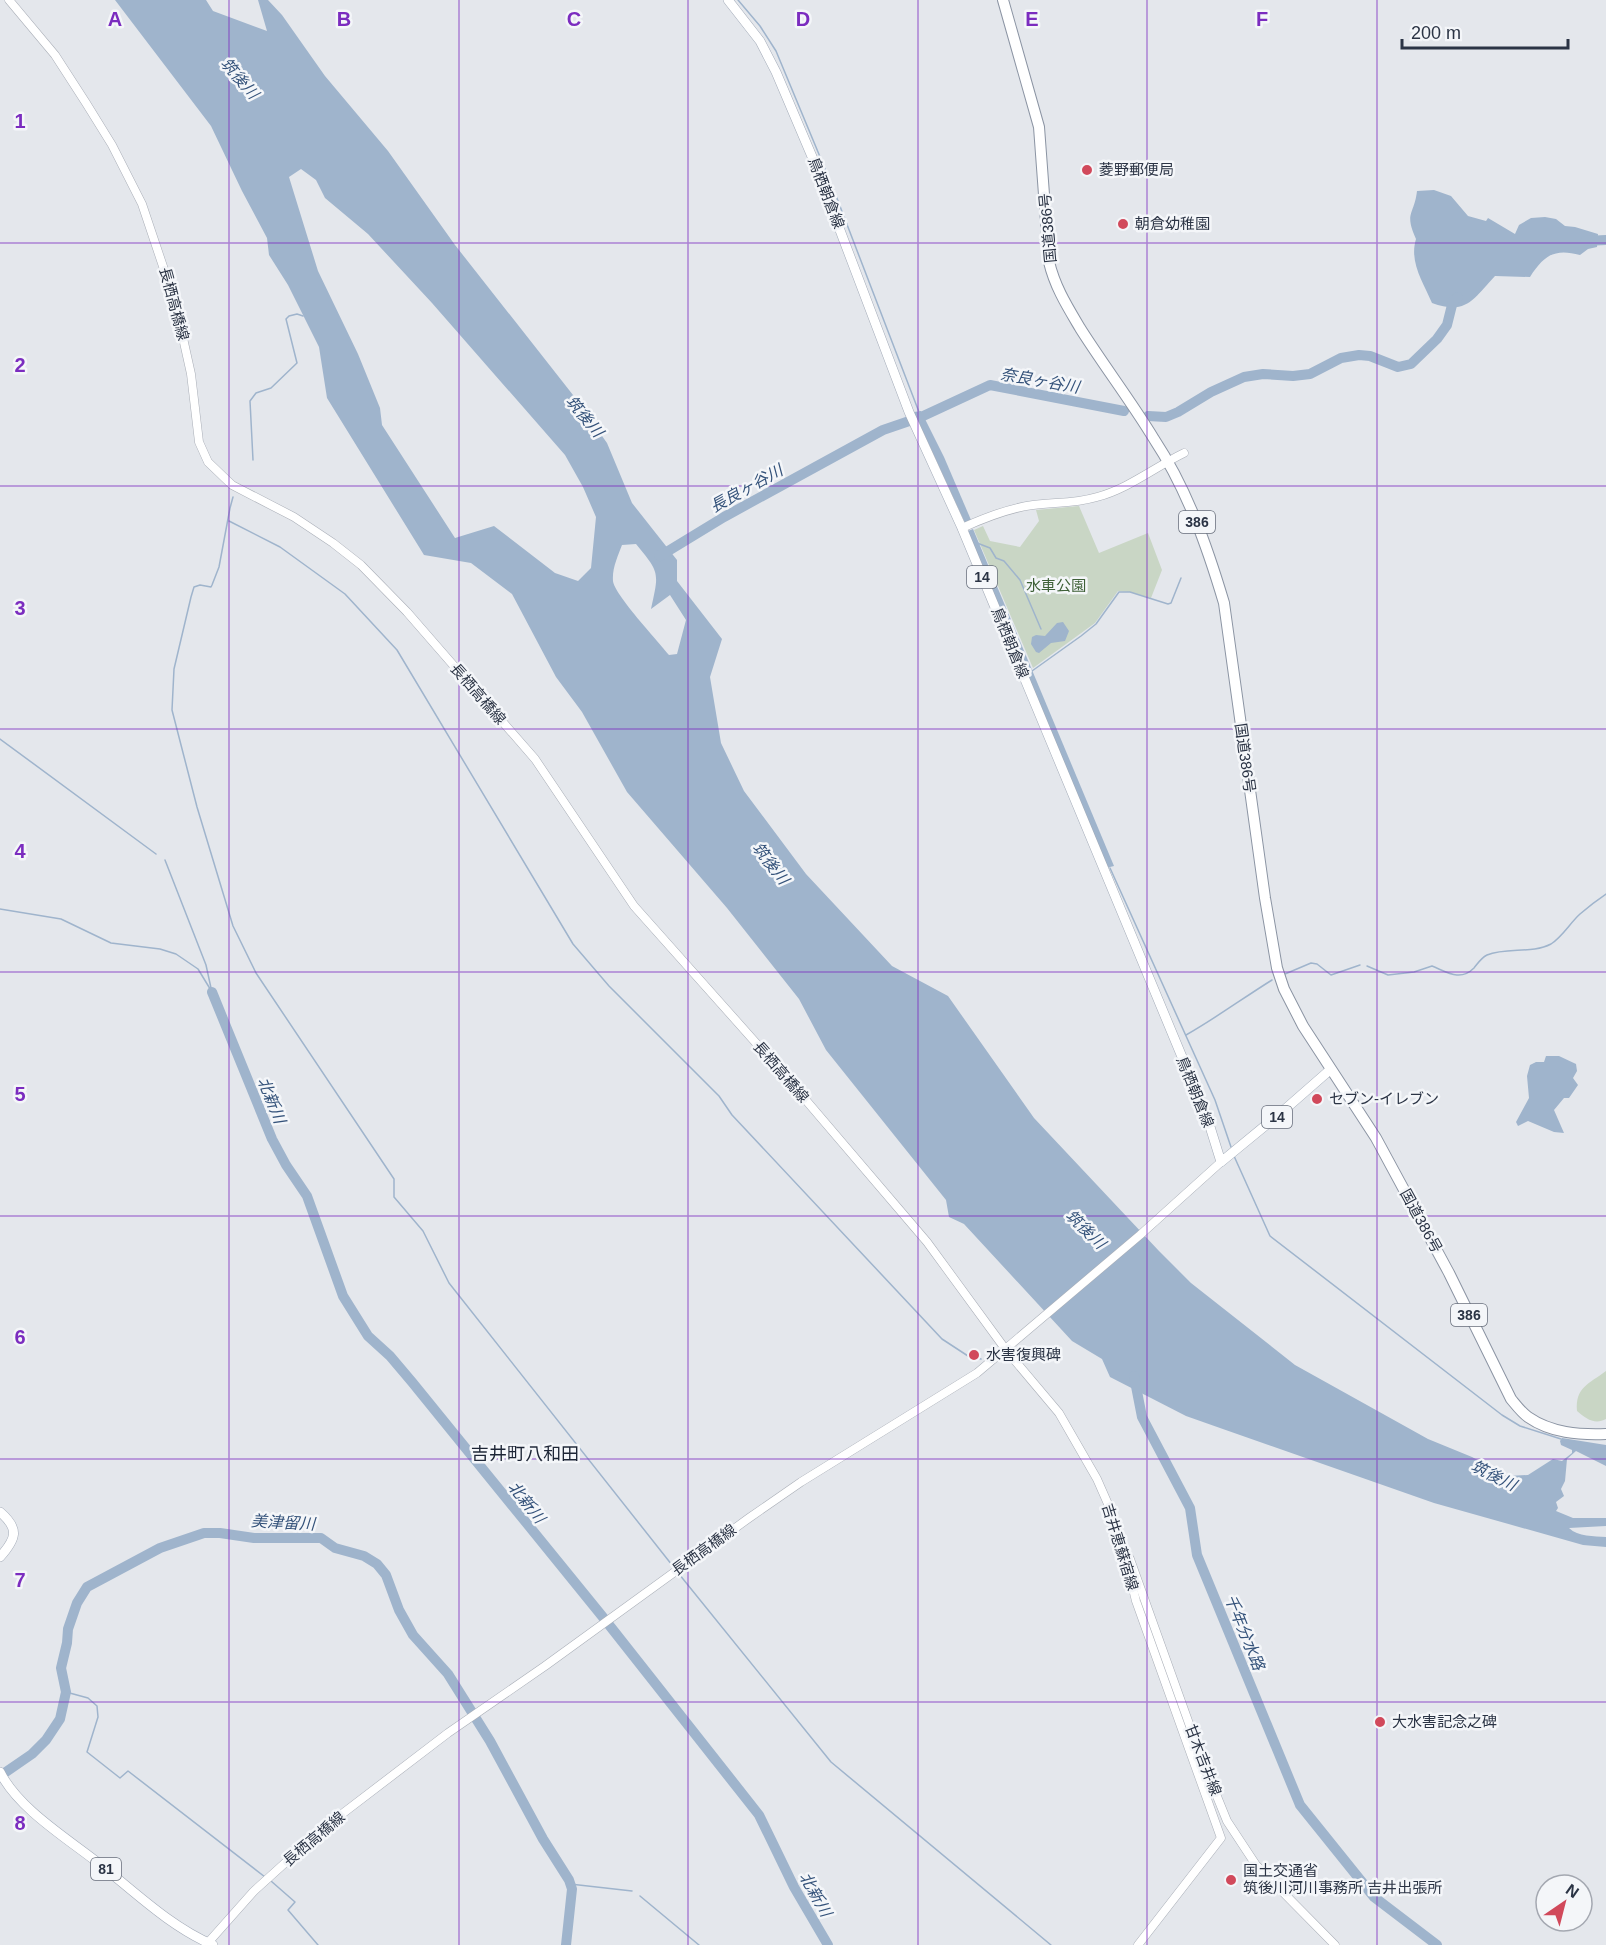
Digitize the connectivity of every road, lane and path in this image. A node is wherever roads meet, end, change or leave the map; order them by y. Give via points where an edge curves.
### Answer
1 (9, 0) edge
2 (728, 0) edge
3 (1003, 0) edge
4 (1184, 453) dead end
5 (1168, 460) junction
6 (964, 528) junction
7 (1330, 1069) junction
8 (1221, 1162) junction
9 (1008, 1347) junction
10 (1606, 1434) edge
11 (0, 1512) edge
12 (1122, 1544) junction
13 (0, 1557) edge
14 (0, 1772) edge
15 (209, 1944) edge
16 (1138, 1945) edge
17 (1335, 1945) edge

1 - 9 main road, 長栖高橋線 via 55,55 112,145 142,204 175,302 191,374 199,442 208,462 232,485 294,517 333,543 361,565 407,612 535,759 634,906 927,1242
2 - 6 main road, 鳥栖朝倉線 / 14 via 760,41 776,72 909,412
3 - 5 highway, 国道386号 / 386 via 1039,127 1052,276 1086,337
4 - 5 main road
5 - 6 main road via 1100,496 1074,503 1019,508
5 - 7 highway, 国道386号 / 386 via 1202,532 1224,603 1277,968 1293,1006
6 - 8 main road, 鳥栖朝倉線 / 14 via 1207,1117
7 - 8 main road, 14
7 - 10 highway, 国道386号 / 386 via 1376,1138 1511,1399 1527,1417 1553,1428 1579,1435
8 - 9 main road
9 - 12 main road, 吉井恵蘇宿線 via 1075,1438 1097,1479
9 - 15 main road, 長栖高橋線 via 977,1373 801,1482 457,1727 342,1814 270,1876
11 - 13 main road via 14,1530 13,1542
12 - 16 main road, 吉井恵蘇宿線 via 1136,1601 1221,1838
12 - 17 main road, 甘木吉井線 via 1227,1821 1257,1865
14 - 15 main road, 81 via 29,1808 170,1921

